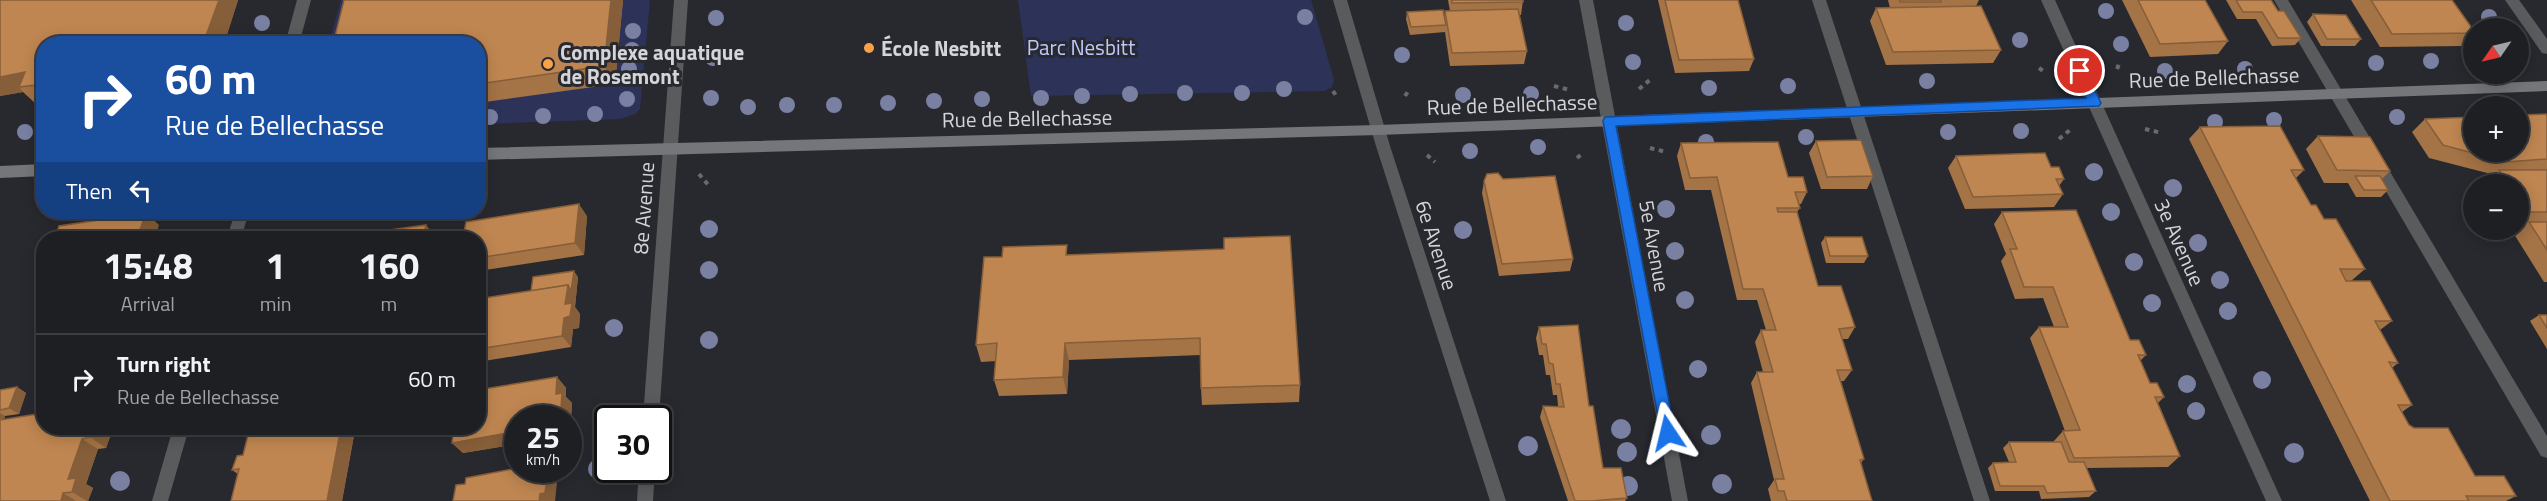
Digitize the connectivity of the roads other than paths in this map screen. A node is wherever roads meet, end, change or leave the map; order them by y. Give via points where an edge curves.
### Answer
1 (304, 0) edge
2 (681, 0) edge
3 (1340, 0) edge
4 (1586, 0) edge
5 (1819, 0) edge
6 (2048, 0) edge
7 (2281, 0) edge
8 (2512, 0) edge
9 (294, 36) edge
10 (2547, 49) edge
11 (2547, 86) edge
12 (2337, 93) junction
13 (2094, 103) junction
14 (1856, 111) junction
15 (1609, 121) junction
16 (1378, 130) junction
17 (670, 147) junction
18 (486, 154) edge
19 (36, 170) edge
20 (0, 172) edge
21 (652, 405) edge
22 (179, 435) edge
23 (2547, 451) edge
24 (646, 483) edge
25 (160, 501) edge
26 (645, 501) edge
27 (1498, 501) edge
28 (1680, 501) edge
29 (1982, 501) edge
30 (2274, 501) edge

1 - 9 street
2 - 17 street, 8e Avenue
3 - 16 street, 6e Avenue
4 - 15 street, 5e Avenue
5 - 14 street
6 - 13 street, 3e Avenue
7 - 12 street
8 - 10 street
11 - 12 street, Rue de Bellechasse
12 - 13 street, Rue de Bellechasse
12 - 23 street
13 - 14 street, Rue de Bellechasse
13 - 30 street, 3e Avenue
14 - 15 street, Rue de Bellechasse
14 - 29 street
15 - 16 street, Rue de Bellechasse
15 - 28 street, 5e Avenue
16 - 17 street, Rue de Bellechasse
16 - 27 street, 6e Avenue
17 - 18 street, Rue de Bellechasse
17 - 21 street, 8e Avenue
19 - 20 street
22 - 25 street
24 - 26 street

